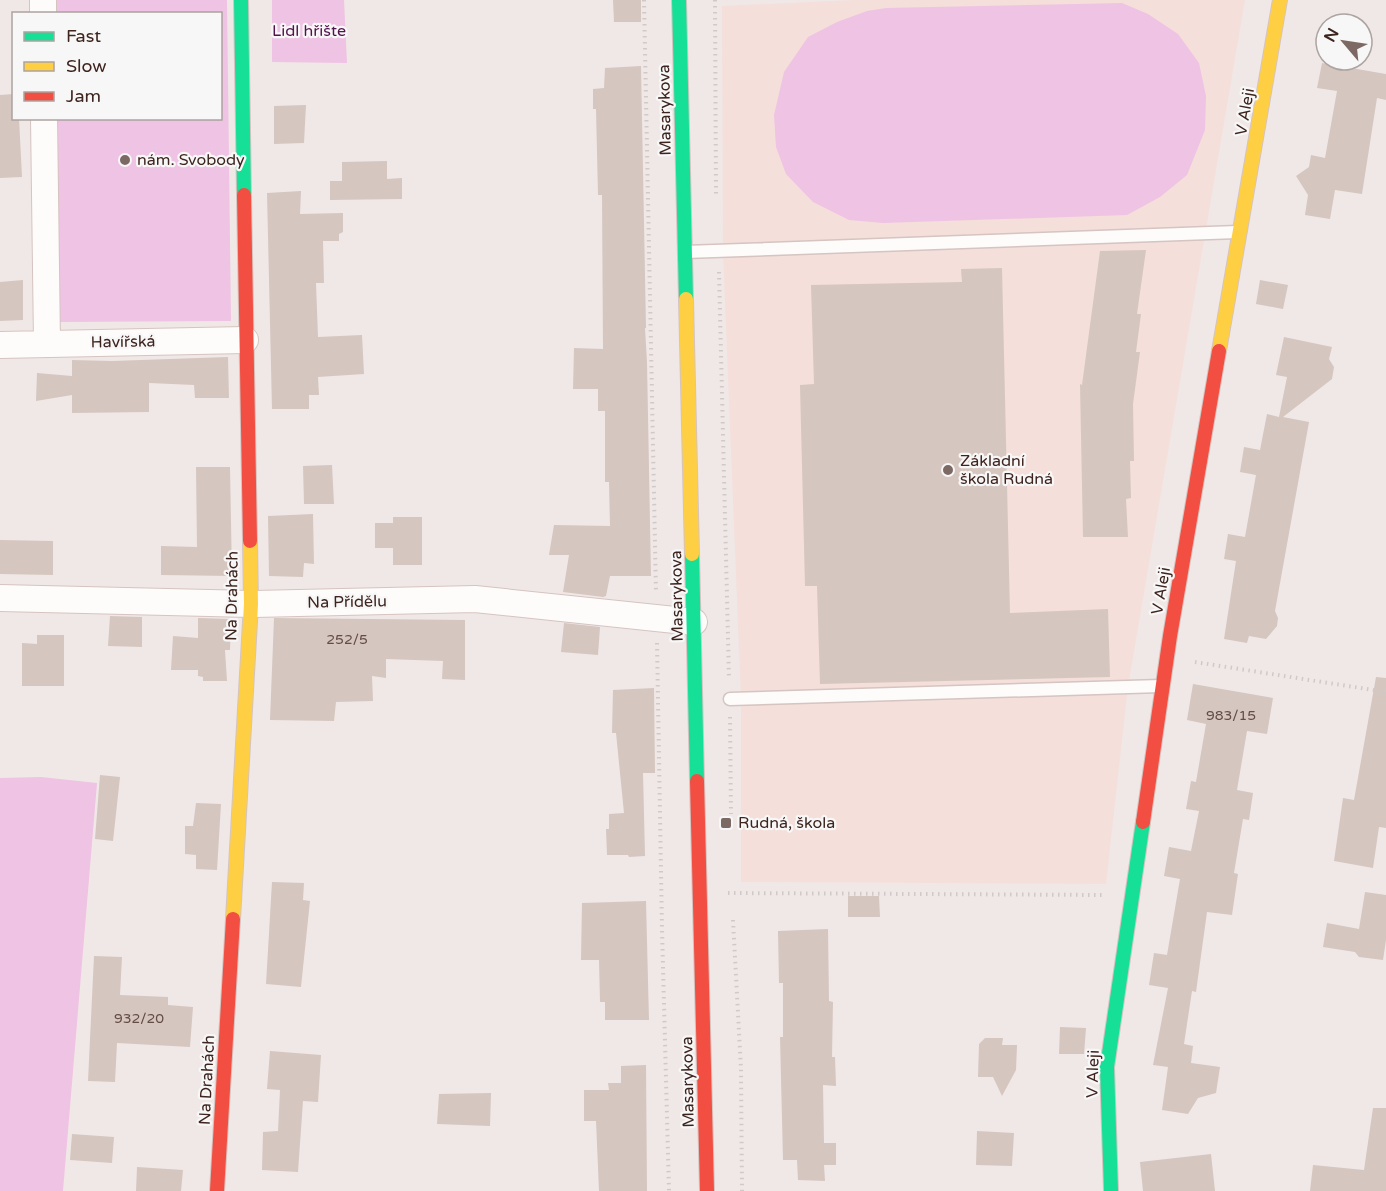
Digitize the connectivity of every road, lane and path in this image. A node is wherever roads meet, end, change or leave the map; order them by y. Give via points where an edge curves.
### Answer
1 (241, 0) edge
2 (679, 0) edge
3 (715, 0) edge
4 (1280, 0) edge
5 (44, 120) edge
6 (716, 199) dead end
7 (1241, 232) junction
8 (685, 252) junction
9 (719, 272) dead end
10 (246, 340) junction
11 (47, 343) junction
12 (0, 345) edge
13 (0, 598) edge
14 (251, 604) junction
15 (694, 622) junction
16 (1164, 680) junction
17 (1386, 692) edge
18 (730, 699) junction
19 (731, 823) dead end
20 (732, 881) dead end
21 (700, 893) junction
22 (732, 893) junction
23 (1131, 895) junction
24 (733, 905) dead end
25 (733, 916) dead end
26 (217, 1191) edge
27 (707, 1191) edge
28 (742, 1191) edge
29 (1111, 1191) edge

1 - 10 street, Na Drahách
2 - 8 street, Masarykova
3 - 6 path
4 - 7 street, V Aleji
5 - 11 street
7 - 8 lane
7 - 16 street, V Aleji
8 - 15 street, Masarykova
9 - 18 path
10 - 11 street, Havířská
10 - 14 street, Na Drahách
11 - 12 street, Havířská
13 - 14 street, Na Přídělu
14 - 15 street, Na Přídělu via 475,599
14 - 26 street, Na Drahách
15 - 21 street, Masarykova
16 - 17 path via 1188,661
16 - 18 lane
16 - 23 street, V Aleji
18 - 19 path
20 - 22 path
21 - 22 path
21 - 27 street, Masarykova
22 - 23 path
22 - 24 path
23 - 29 street, V Aleji via 1107,1067
25 - 28 path

